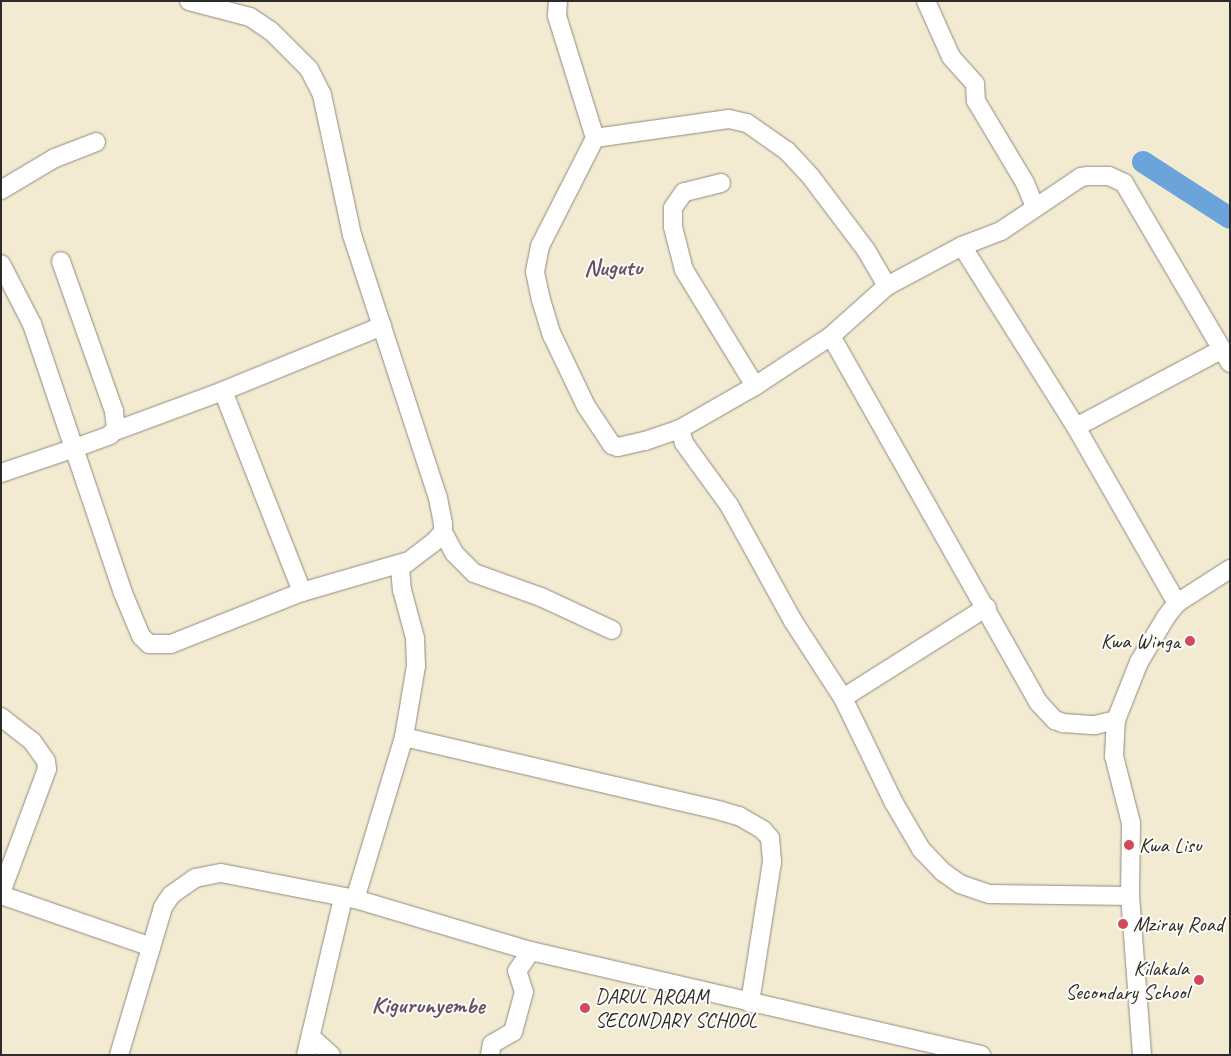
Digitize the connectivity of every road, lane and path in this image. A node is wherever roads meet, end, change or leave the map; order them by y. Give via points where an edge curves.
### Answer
1 (189, 1) edge
2 (558, 1) edge
3 (926, 1) edge
4 (596, 138) junction
5 (96, 142) dead end
6 (721, 183) dead end
7 (1, 190) edge
8 (1035, 207) junction
9 (962, 246) junction
10 (61, 261) dead end
11 (1, 264) edge
12 (887, 286) junction
13 (382, 326) junction
14 (831, 336) junction
15 (1225, 356) edge
16 (755, 386) junction
17 (223, 391) junction
18 (1076, 426) junction
19 (680, 429) junction
20 (115, 431) junction
21 (75, 448) junction
22 (1, 473) edge
23 (443, 532) junction
24 (405, 562) junction
25 (1230, 569) edge
26 (302, 592) junction
27 (1177, 603) junction
28 (987, 607) junction
29 (612, 630) dead end
30 (843, 698) junction
31 (1, 717) edge
32 (1116, 720) junction
33 (404, 737) junction
34 (1, 894) edge
35 (1130, 896) junction
36 (349, 898) junction
37 (151, 947) junction
38 (531, 951) junction
39 (750, 1003) junction
40 (311, 1037) junction
41 (119, 1055) edge
42 (306, 1055) edge
43 (332, 1055) edge
44 (490, 1055) edge
45 (981, 1055) edge
46 (1142, 1055) edge

1 - 13 street via 250,17 292,48 309,69 322,95 352,235
2 - 4 street via 557,16
3 - 8 street via 951,57 975,84 976,101 1025,183
4 - 12 street via 729,119 747,123 787,151 811,176 866,250
4 - 19 street via 540,246 535,272 541,300 552,336 586,406 612,445 618,447 646,441
5 - 7 street via 55,158
6 - 16 street via 684,192 674,208 673,226 684,270
8 - 9 street via 1001,231
8 - 15 street via 1081,177 1105,176 1120,180
9 - 12 street
9 - 18 street
10 - 20 street via 114,411
11 - 21 street via 32,324
12 - 14 street
13 - 17 street
13 - 23 street via 438,498
14 - 16 street
14 - 28 street
15 - 18 street
16 - 19 street
17 - 20 street
17 - 26 street
18 - 27 street
19 - 30 street via 684,443 728,505 793,621
20 - 21 street
21 - 22 street
21 - 26 street via 123,593 141,636 149,644 171,644
23 - 24 street
23 - 29 street via 454,553 474,573 541,596
24 - 26 street
24 - 33 street via 400,577 415,638 416,666
25 - 27 street
27 - 32 street via 1138,662
28 - 30 street
28 - 32 street via 1046,712 1055,720 1082,726
30 - 35 street via 894,803 921,849 960,884 989,894
31 - 34 street via 32,741 44,756 47,769
32 - 35 street via 1114,756 1131,823
33 - 36 street
33 - 39 street via 721,811 739,816 763,830 770,838 772,862
34 - 37 street
35 - 46 street
36 - 37 street via 221,873 208,874 195,878 171,895 163,907
36 - 38 street
36 - 40 street
37 - 41 street
38 - 39 street
38 - 44 street via 516,971 524,992 513,1032 492,1044
39 - 45 street
40 - 42 street
40 - 43 street

